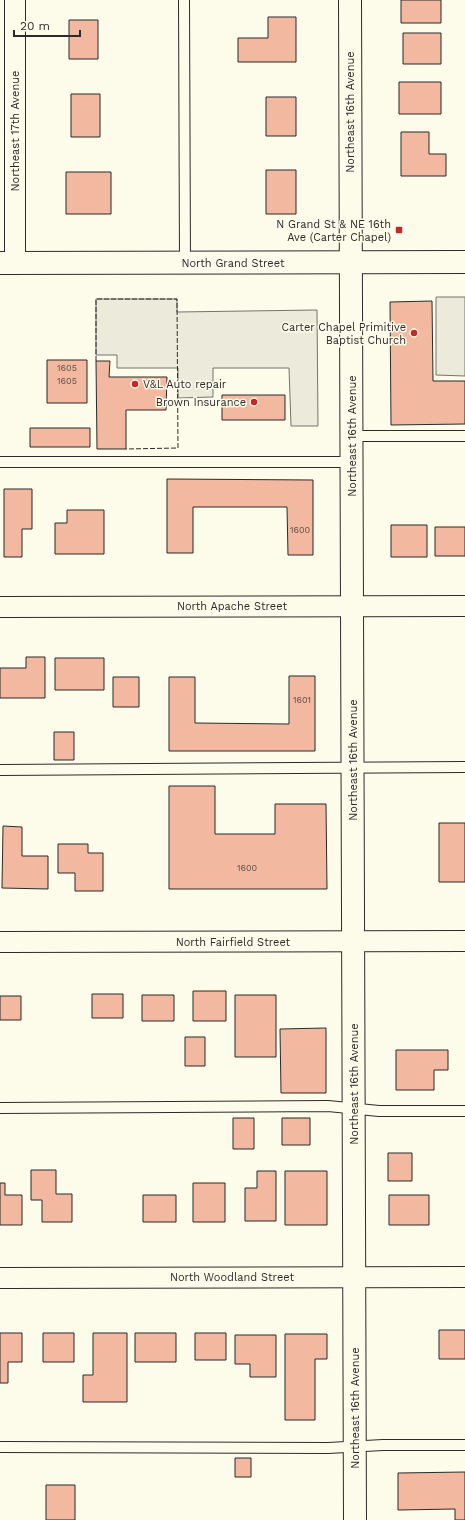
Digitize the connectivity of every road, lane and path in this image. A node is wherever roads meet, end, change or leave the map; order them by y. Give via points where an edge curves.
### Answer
1 (15, 0) edge
2 (184, 0) edge
3 (350, 0) edge
4 (351, 262) junction
5 (465, 262) edge
6 (8, 263) edge
7 (185, 263) junction
8 (352, 436) junction
9 (465, 436) edge
10 (0, 462) edge
11 (352, 462) junction
12 (352, 606) junction
13 (465, 606) edge
14 (0, 607) edge
15 (352, 767) junction
16 (465, 768) edge
17 (0, 770) edge
18 (465, 941) edge
19 (0, 942) edge
20 (353, 942) junction
21 (0, 1108) edge
22 (354, 1109) junction
23 (465, 1111) edge
24 (355, 1277) junction
25 (465, 1277) edge
26 (0, 1278) edge
27 (465, 1445) edge
28 (355, 1446) junction
29 (0, 1447) edge
30 (355, 1520) edge

1 - 6 street, Northeast 17th Avenue
2 - 7 lane
3 - 4 street, Northeast 16th Avenue
4 - 5 street, North Grand Street
4 - 7 street, North Grand Street
4 - 8 street, Northeast 16th Avenue
6 - 7 street, North Grand Street
8 - 9 lane
8 - 11 street, Northeast 16th Avenue
10 - 11 lane
11 - 12 street, Northeast 16th Avenue
12 - 13 street, North Apache Street
12 - 14 street, North Apache Street
12 - 15 street, Northeast 16th Avenue
15 - 16 lane
15 - 17 lane
15 - 20 street, Northeast 16th Avenue
18 - 20 street, North Fairfield Street
19 - 20 street, North Fairfield Street
20 - 22 street, Northeast 16th Avenue
21 - 22 lane via 328,1106
22 - 23 lane
22 - 24 street, Northeast 16th Avenue
24 - 25 street, North Woodland Street
24 - 26 street, North Woodland Street
24 - 28 street, Northeast 16th Avenue
27 - 28 lane
28 - 29 lane
28 - 30 street, Northeast 16th Avenue

